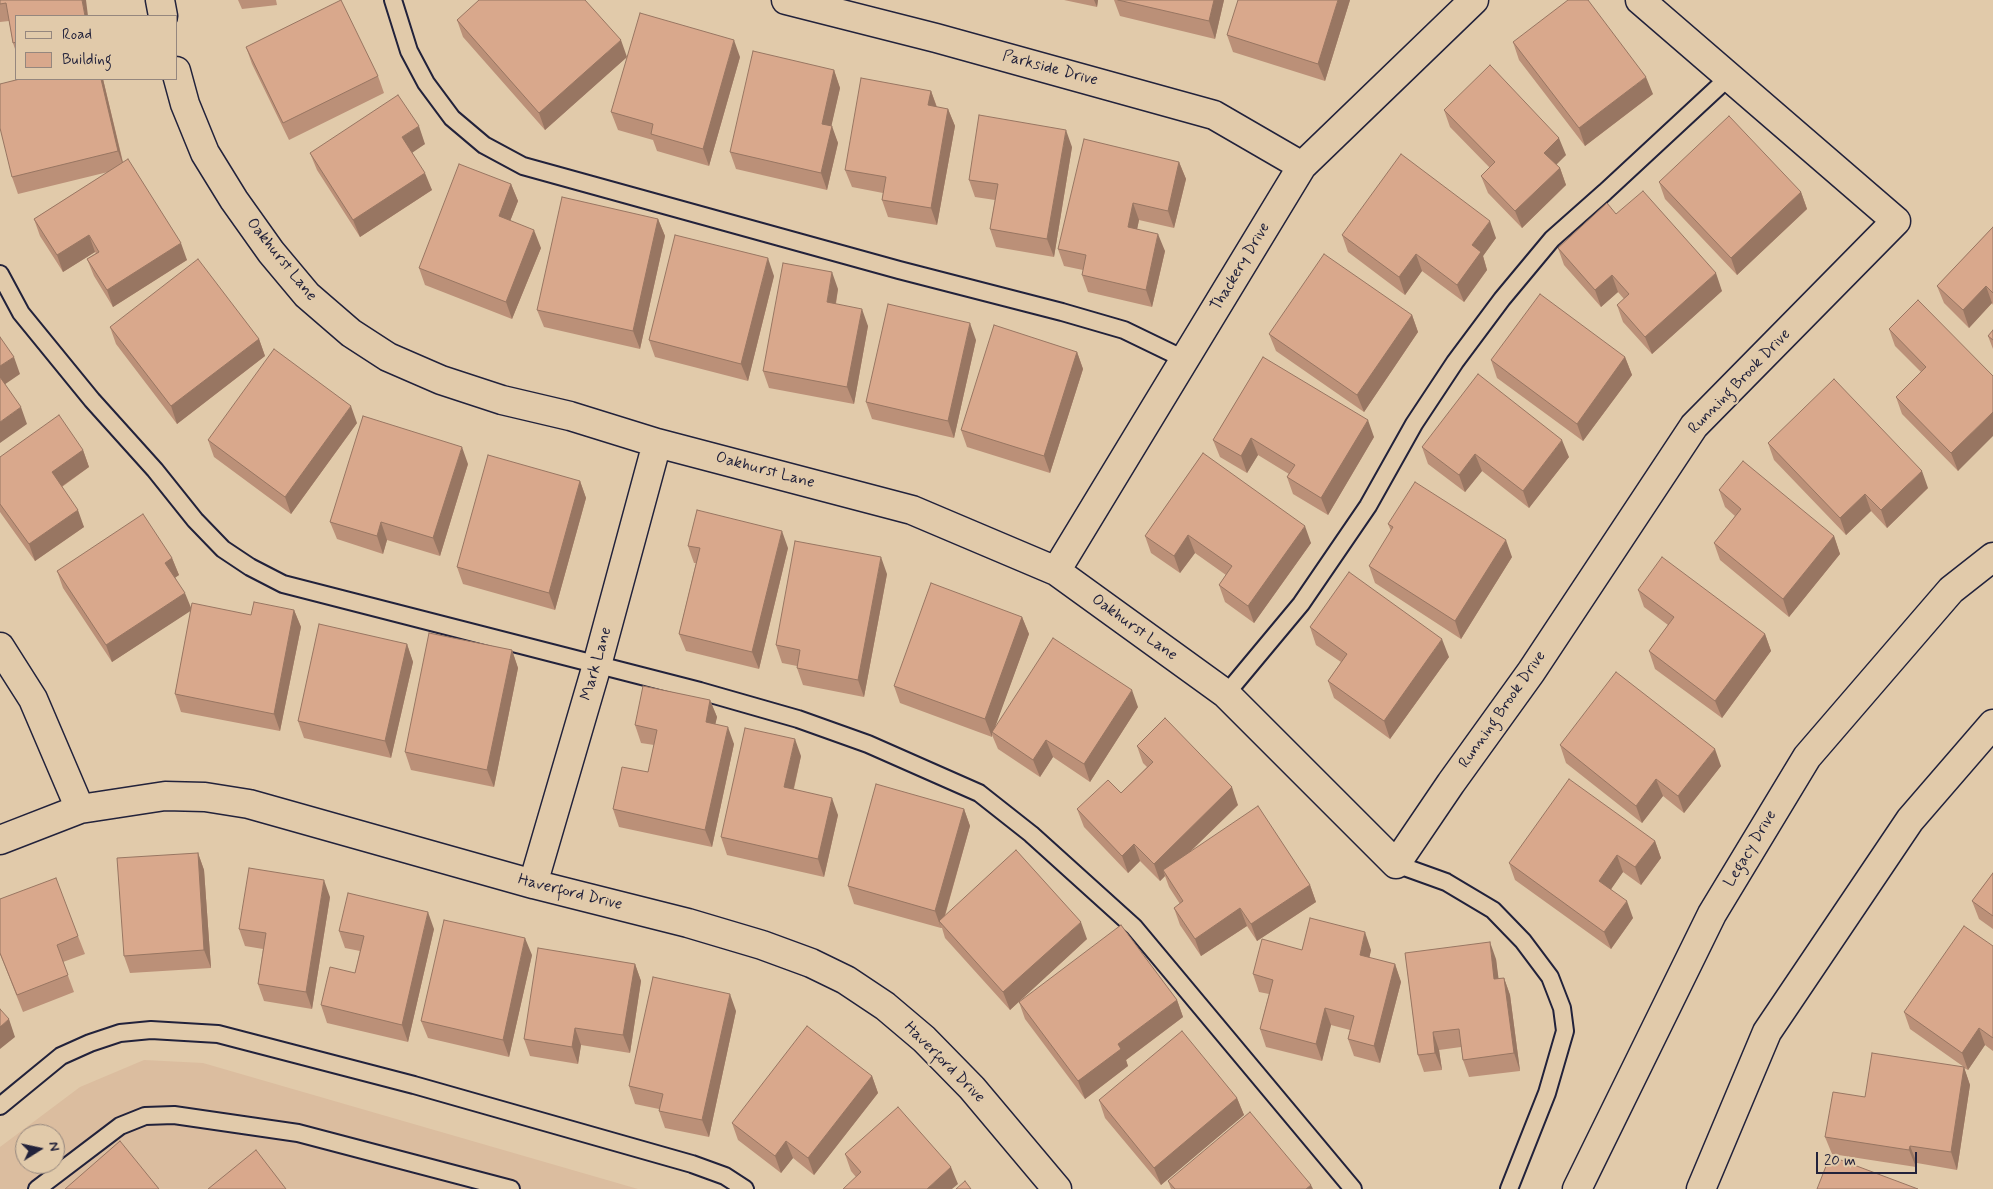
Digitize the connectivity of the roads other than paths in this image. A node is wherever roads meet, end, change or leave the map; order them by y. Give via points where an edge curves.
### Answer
1 (160, 0) edge
2 (392, 0) edge
3 (786, 0) edge
4 (1473, 0) edge
5 (1640, 0) edge
6 (163, 15) edge
7 (1728, 77) junction
8 (178, 78) edge
9 (1302, 166) junction
10 (0, 274) edge
11 (1186, 360) junction
12 (657, 443) junction
13 (1993, 557) edge
14 (1056, 571) junction
15 (0, 647) edge
16 (597, 665) junction
17 (1226, 694) junction
18 (1993, 724) edge
19 (80, 810) junction
20 (0, 840) edge
21 (1396, 864) junction
22 (533, 884) junction
23 (0, 1106) edge
24 (37, 1189) edge
25 (511, 1189) edge
26 (745, 1189) edge
27 (1057, 1189) edge
28 (1353, 1189) edge
29 (1509, 1189) edge
30 (1577, 1189) edge
31 (1702, 1189) edge

1 - 6 street
2 - 11 lane via 413,59 452,118 484,145 523,166 1124,330
3 - 9 street, Parkside Drive via 1214,115
4 - 9 street, Thackery Drive
5 - 7 street, Running Brook Drive
7 - 17 lane via 1552,238 1502,299 1414,424 1368,506 1301,604
7 - 21 street, Running Brook Drive via 1896,221 1694,426 1531,672
8 - 12 street, Oakhurst Lane via 205,153 234,200 307,295 351,333 388,357 440,380
9 - 11 street, Thackery Drive
10 - 16 lane via 21,313 92,400 195,520 223,549 250,567 283,584
11 - 14 street, Thackery Drive
12 - 14 street, Oakhurst Lane via 912,510
12 - 16 street, Mark Lane
13 - 30 street, Legacy Drive via 1951,590 1807,758 1712,914
14 - 17 street, Oakhurst Lane
15 - 19 street via 33,699
16 - 22 street, Mark Lane
16 - 28 lane via 700,690 798,719 868,744 979,793 1031,834 1134,927
17 - 21 street, Oakhurst Lane
18 - 31 street via 1910,820 1767,1032
19 - 20 street, Haverford Drive
19 - 22 street, Haverford Drive via 165,796 205,797 249,804
21 - 29 lane via 1446,882 1493,910 1524,941 1550,977 1562,1008 1563,1040 1547,1093
22 - 27 street, Haverford Drive via 744,940 810,963 846,980 885,1006 924,1039 972,1088
23 - 26 lane via 61,1056 98,1040 120,1033 151,1030 218,1034 414,1085 692,1164 725,1176
24 - 25 lane via 120,1126 145,1116 174,1115 298,1133

